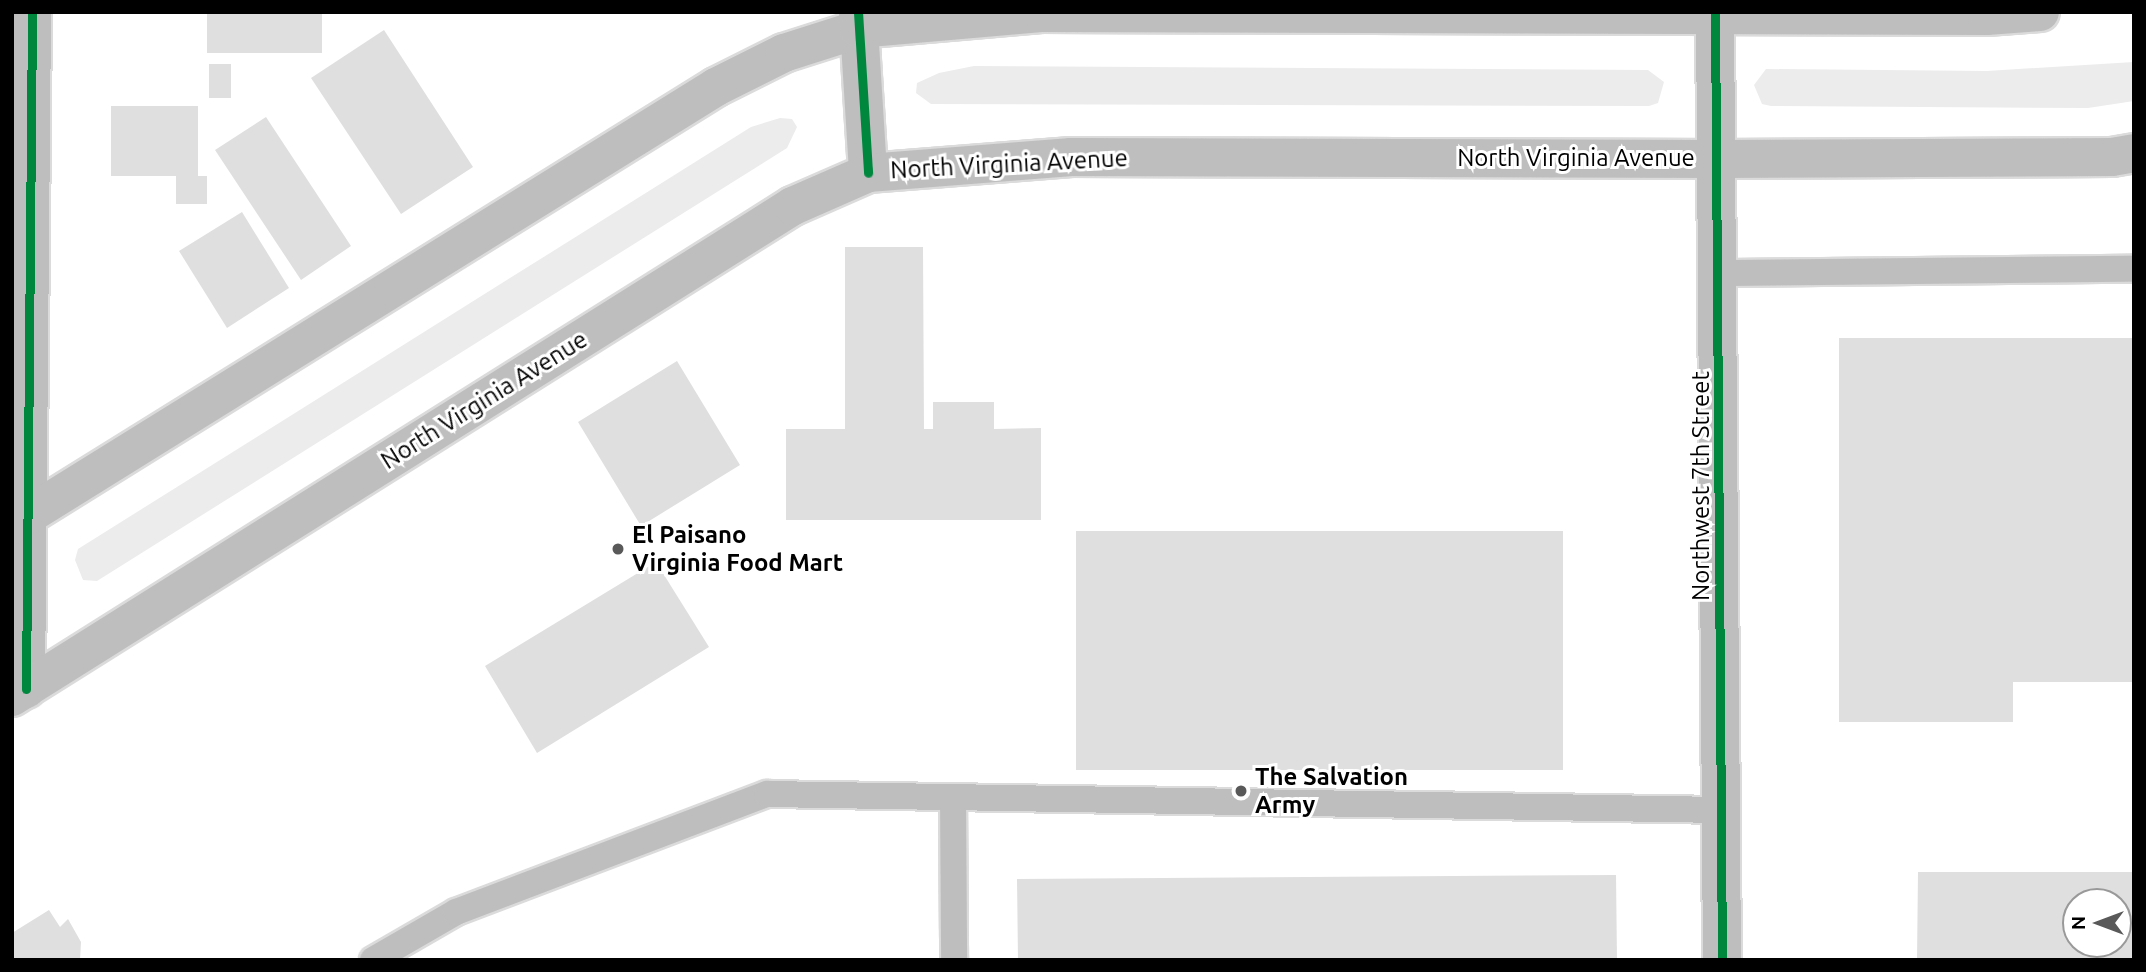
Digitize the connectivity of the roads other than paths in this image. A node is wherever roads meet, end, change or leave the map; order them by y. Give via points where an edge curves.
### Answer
1 (32, 12) edge
2 (2040, 12) edge
3 (1715, 14) edge
4 (858, 21) edge
5 (2123, 155) edge
6 (1718, 159) junction
7 (868, 173) junction
8 (2134, 269) edge
9 (1719, 273) junction
10 (20, 519) edge
11 (19, 693) edge
12 (953, 798) junction
13 (1721, 810) junction
14 (373, 960) edge
15 (954, 960) edge
16 (1722, 960) edge

1 - 10 main road
2 - 3 main road
3 - 4 main road via 1042,13
3 - 6 main road, Northwest 7th Street
4 - 7 main road
4 - 10 main road via 716,87
5 - 6 main road, North Virginia Avenue
6 - 7 main road, North Virginia Avenue via 1071,157
6 - 9 main road, Northwest 7th Street
7 - 11 main road, North Virginia Avenue via 793,206
8 - 9 lane
9 - 13 main road, Northwest 7th Street
10 - 11 main road
12 - 13 lane
12 - 14 lane via 767,794 456,912
12 - 15 lane
13 - 16 main road, Northwest 7th Street

